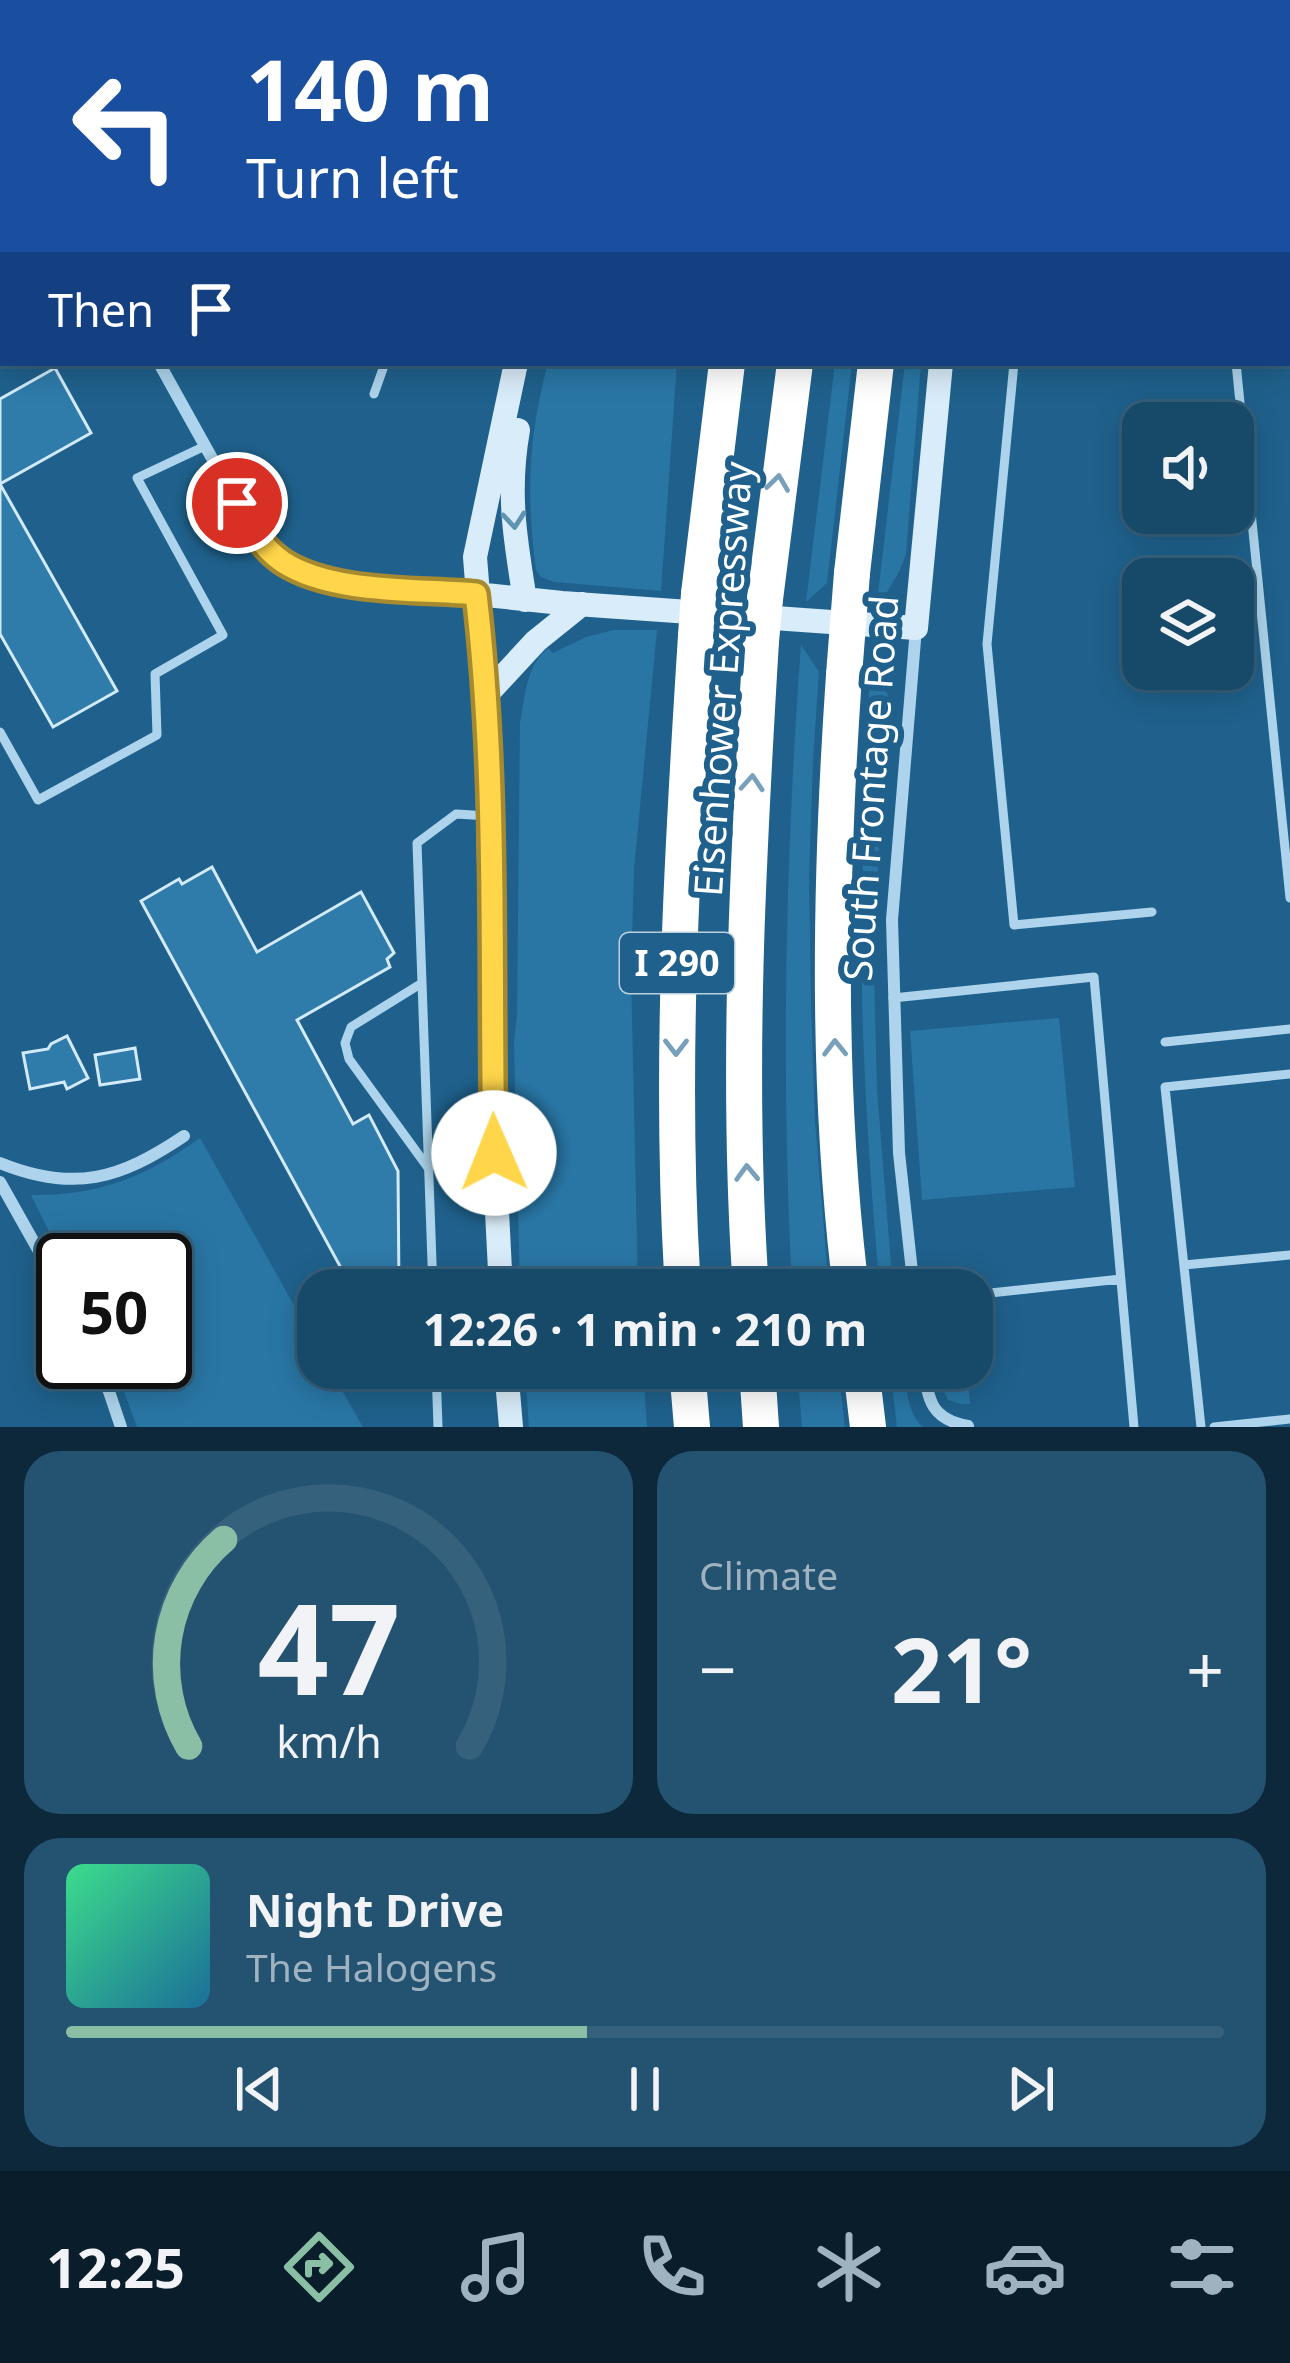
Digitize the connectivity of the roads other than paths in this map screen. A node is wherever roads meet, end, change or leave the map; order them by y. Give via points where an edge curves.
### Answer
1 (161, 366) edge
2 (384, 366) edge
3 (515, 366) edge
4 (529, 366) edge
5 (727, 366) edge
6 (795, 366) edge
7 (876, 366) edge
8 (940, 366) edge
9 (1014, 366) edge
10 (1236, 366) edge
11 (374, 394) dead end
12 (205, 446) junction
13 (476, 594) junction
14 (525, 600) junction
15 (582, 604) junction
16 (916, 628) junction
17 (486, 694) junction
18 (0, 732) edge
19 (490, 816) junction
20 (1290, 898) edge
21 (1152, 911) dead end
22 (422, 983) junction
23 (893, 998) junction
24 (1290, 1029) edge
25 (1165, 1042) dead end
26 (1290, 1074) edge
27 (184, 1136) dead end
28 (0, 1163) edge
29 (428, 1169) junction
30 (0, 1182) edge
31 (36, 1246) edge
32 (1290, 1255) edge
33 (1184, 1265) junction
34 (432, 1269) edge
35 (500, 1269) edge
36 (681, 1269) edge
37 (750, 1269) edge
38 (849, 1269) edge
39 (912, 1269) edge
40 (1121, 1279) junction
41 (993, 1293) edge
42 (108, 1389) edge
43 (437, 1389) edge
44 (508, 1389) edge
45 (689, 1389) edge
46 (758, 1389) edge
47 (863, 1389) edge
48 (927, 1389) edge
49 (1290, 1419) edge
50 (968, 1426) edge
51 (121, 1427) edge
52 (438, 1427) edge
53 (511, 1427) edge
54 (692, 1427) edge
55 (761, 1427) edge
56 (868, 1427) edge
57 (1134, 1427) edge
58 (1202, 1427) edge
59 (1214, 1427) edge

1 - 12 street
2 - 11 lane
3 - 13 main road via 475,557
4 -> 14 main road via 512,467
5 -> 36 highway, Eisenhower Expressway / I 290, bridge via 699,594 677,963
37 -> 6 highway, Eisenhower Expressway / I 290, bridge via 750,814 765,599
38 -> 7 highway, bridge via 836,1103 835,803
8 - 16 main road, South Frontage Road
9 - 21 lane via 987,644 1014,925
10 - 20 lane
12 - 13 street via 254,532 280,560 354,584
12 - 18 lane via 137,478 223,634 155,674 157,735 38,800
13 - 14 main road
13 - 17 main road
14 - 15 main road
15 - 16 main road
15 - 17 main road
16 - 23 street, South Frontage Road
17 - 19 main road
19 - 22 lane via 456,814 417,843
19 - 35 main road
22 - 29 lane
22 - 29 lane via 351,1027 345,1043
23 - 39 street, South Frontage Road
23 - 40 lane via 1094,977
24 - 25 lane
26 - 33 lane via 1165,1087
27 - 28 street via 127,1169 92,1178 46,1178
29 - 34 lane
30 - 31 street
32 - 33 lane
33 - 58 lane
40 - 41 lane
40 - 57 lane
42 - 51 street
43 - 52 lane
44 - 53 main road
45 - 54 highway
46 - 55 highway
47 - 56 highway
48 - 50 street via 941,1417
49 - 59 lane

